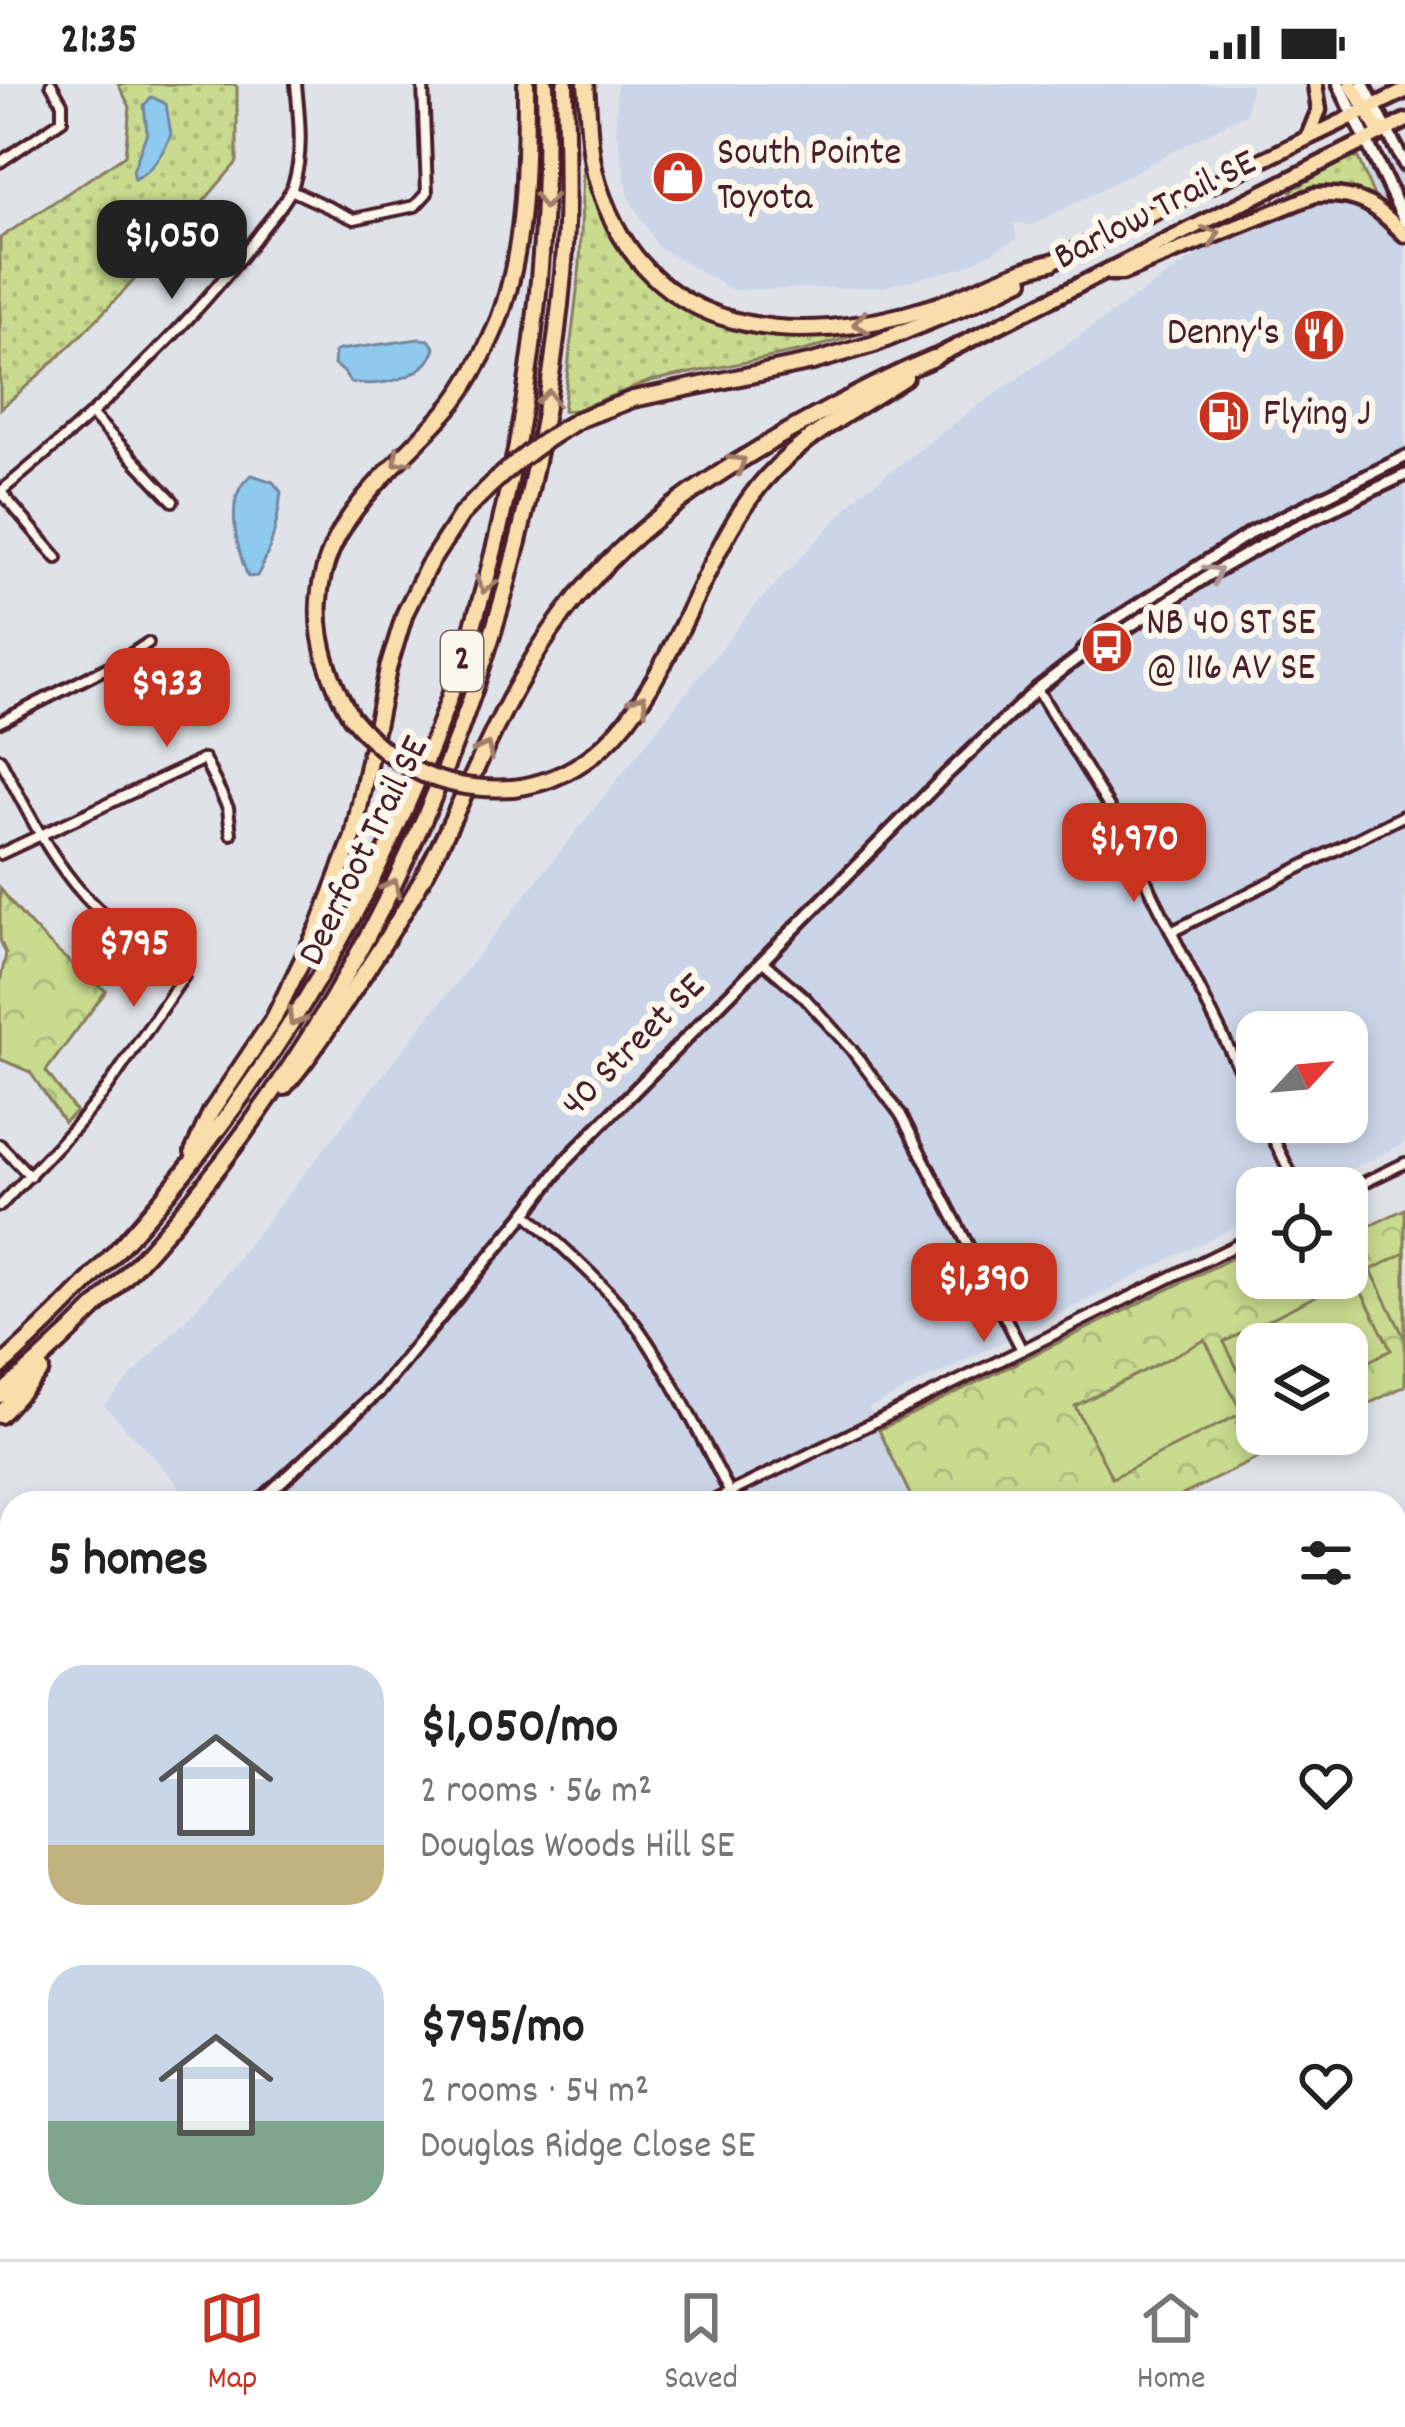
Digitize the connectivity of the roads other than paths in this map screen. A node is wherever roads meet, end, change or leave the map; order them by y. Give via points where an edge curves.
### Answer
1 (51, 84) edge
2 (296, 84) edge
3 (423, 84) edge
4 (526, 84) edge
5 (545, 84) edge
6 (565, 84) edge
7 (586, 84) edge
8 (1315, 84) edge
9 (1339, 84) edge
10 (1352, 84) edge
11 (1363, 84) edge
12 (1405, 91) edge
13 (1364, 109) junction
14 (1405, 121) edge
15 (1387, 130) junction
16 (1307, 138) junction
17 (1367, 140) junction
18 (0, 162) edge
19 (1405, 165) edge
20 (291, 190) junction
21 (1405, 221) edge
22 (1405, 235) edge
23 (1052, 262) junction
24 (1102, 274) junction
25 (934, 358) junction
26 (92, 415) junction
27 (1405, 457) edge
28 (1405, 475) edge
29 (0, 492) edge
30 (173, 501) dead end
31 (57, 558) dead end
32 (148, 644) dead end
33 (1079, 657) junction
34 (1036, 689) junction
35 (0, 722) edge
36 (0, 759) edge
37 (1405, 815) edge
38 (231, 834) dead end
39 (39, 835) junction
40 (0, 854) edge
41 (1171, 932) junction
42 (762, 961) junction
43 (1236, 1063) edge
44 (244, 1131) junction
45 (0, 1145) edge
46 (1405, 1163) edge
47 (184, 1173) junction
48 (30, 1176) junction
49 (1368, 1181) edge
50 (0, 1205) edge
51 (526, 1214) junction
52 (1236, 1244) edge
53 (95, 1306) junction
54 (1022, 1351) junction
55 (0, 1367) edge
56 (0, 1395) edge
57 (0, 1415) edge
58 (271, 1491) edge
59 (729, 1491) edge
60 (734, 1491) edge

1 - 18 street via 62,120
2 - 20 street via 300,157
3 - 20 street via 427,193 415,206 354,219
4 -> 25 highway, bridge via 517,247 499,320 455,400 356,508 324,574 320,641 333,686 379,747 427,776 472,788 547,780 593,756 650,688 751,495 799,445
5 -> 47 highway, Deerfoot Trail SE / 2 via 542,261 525,402 465,652 419,780 347,929 257,1076
44 -> 6 highway, Deerfoot Trail SE / 2 via 367,938 447,767 486,658 547,405 564,270
23 -> 7 highway via 933,307 839,327 760,328 705,311 659,281 613,220 593,164
8 - 16 main road via 1319,110
9 - 13 main road
10 - 13 main road
11 - 13 main road
12 - 13 main road, Barlow Trail SE
13 - 15 main road
13 - 16 main road, Barlow Trail SE
13 - 17 main road
14 - 15 main road, Barlow Trail SE
15 - 17 main road, Barlow Trail SE
15 - 19 main road
16 - 23 main road, Barlow Trail SE
17 - 21 main road
17 - 24 main road, Barlow Trail SE
20 - 26 street via 236,266
24 -> 22 main road via 1122,273 1315,195 1372,205
23 - 47 highway, bridge via 874,344 633,399 580,419 505,470 461,515 405,614 353,837 320,924
24 - 25 main road, Barlow Trail SE
44 -> 25 highway via 309,1058 404,912 526,669 586,584 705,483 878,381
26 - 29 street
26 - 30 street
27 - 33 street, 40 Street SE via 1215,554 1105,626
33 -> 28 street, 40 Street SE via 1209,574
29 - 31 street
32 - 35 street
33 - 34 street, 40 Street SE
34 - 41 street via 1112,812
34 - 42 street, 40 Street SE
36 - 39 street
37 - 41 street
38 - 39 street via 204,759
39 - 40 street
39 - 48 street via 105,919 180,961 184,976 106,1090
41 - 43 street
42 - 51 street, 40 Street SE via 567,1159
42 - 54 street via 851,1049 901,1115
44 - 53 highway, Deerfoot Trail SE / 2
45 - 48 street
46 - 49 street
47 - 55 highway, Deerfoot Trail SE / 2
48 - 50 street
51 - 58 street, 40 Street SE via 380,1390
51 - 59 street via 637,1328
52 - 54 street
53 - 56 highway, Deerfoot Trail SE / 2
53 - 57 highway
54 - 60 street

